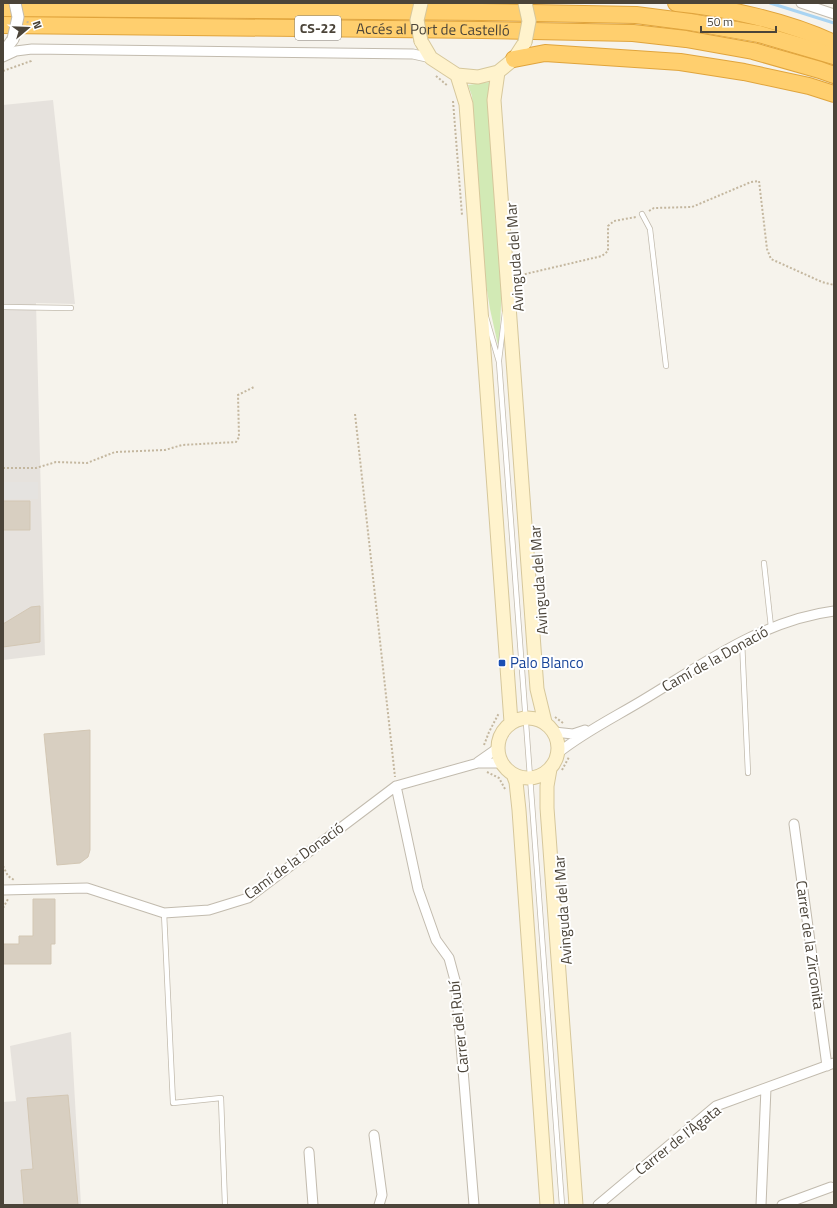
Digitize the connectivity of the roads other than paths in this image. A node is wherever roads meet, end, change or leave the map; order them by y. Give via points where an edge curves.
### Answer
1 (15, 3) edge
2 (421, 3) edge
3 (525, 3) edge
4 (676, 3) edge
5 (801, 3) edge
6 (3, 8) edge
7 (834, 14) edge
8 (3, 25) edge
9 (834, 43) edge
10 (3, 53) edge
11 (834, 56) edge
12 (3, 57) edge
13 (431, 58) junction
14 (514, 59) junction
15 (498, 72) junction
16 (457, 75) junction
17 (834, 75) edge
18 (834, 94) edge
19 (642, 214) road end
20 (508, 299) junction
21 (481, 301) junction
22 (3, 307) edge
23 (71, 308) dead end
24 (499, 362) junction
25 (666, 366) dead end
26 (764, 563) dead end
27 (834, 611) edge
28 (771, 627) junction
29 (742, 641) junction
30 (526, 718) junction
31 (511, 722) junction
32 (550, 722) junction
33 (574, 737) junction
34 (498, 748) junction
35 (558, 753) junction
36 (478, 763) junction
37 (502, 763) junction
38 (555, 772) junction
39 (748, 773) dead end
40 (513, 774) junction
41 (530, 778) junction
42 (396, 786) junction
43 (794, 824) dead end
44 (3, 890) edge
45 (164, 913) junction
46 (830, 1064) edge
47 (766, 1088) junction
48 (374, 1135) dead end
49 (309, 1152) dead end
50 (831, 1187) dead end
51 (225, 1205) edge
52 (314, 1205) edge
53 (378, 1205) edge
54 (474, 1205) edge
55 (547, 1205) edge
56 (562, 1205) edge
57 (576, 1205) edge
58 (598, 1205) edge
59 (761, 1205) edge
60 (782, 1205) edge

1 - 10 street, bridge via 18,17 13,39
2 - 13 main road, bridge via 418,20 421,41
3 - 14 main road, bridge via 529,21 525,42
4 - 9 highway via 766,19
5 - 7 street
6 - 11 highway, Accés al Port de Castelló / CS-22 via 465,11 636,15 759,34
8 - 17 highway, Accés al Port de Castelló / CS-22 via 633,33 752,51
12 - 13 street via 16,51 32,50 413,54
13 - 16 main road
14 - 15 main road
14 - 18 highway via 545,53 680,62 752,73
15 - 16 main road via 478,77
15 - 20 main road, Avinguda del Mar via 494,100
16 - 21 main road, Avinguda del Mar via 466,104
19 - 25 lane via 650,229
20 - 24 lane, Avinguda del Mar via 503,317
20 - 32 main road, Avinguda del Mar via 537,689
21 - 24 lane, Avinguda del Mar
21 - 31 main road, Avinguda del Mar
22 - 23 lane
24 - 30 lane, Avinguda del Mar
26 - 28 lane
27 - 28 street, Camí de la Donació
28 - 29 street, Camí de la Donació
29 - 33 street, Camí de la Donació via 603,724
29 - 39 lane
30 - 31 main road
30 - 32 main road
30 - 41 lane, Avinguda del Mar
31 - 34 main road via 502,733
32 - 33 street
32 - 35 main road, Avinguda del Mar via 558,742
33 - 35 street, Camí de la Donació
34 - 36 street, Camí de la Donació
34 - 37 main road
35 - 38 main road, Avinguda del Mar
36 - 37 street, Camí de la Donació
36 - 42 street, Camí de la Donació
37 - 40 main road
38 - 41 main road
38 - 57 main road, Avinguda del Mar via 547,786 547,808
40 - 41 main road
40 - 55 main road via 519,810
41 - 56 lane, Avinguda del Mar
42 - 45 street, Camí de la Donació via 248,898 209,910
42 - 54 street, Carrer del Rubí via 418,889 436,940 449,958 456,984
43 - 46 street, Carrer de la Zirconita
44 - 45 street, Camí de la Donació via 87,888
45 - 51 lane via 173,1103 222,1098
46 - 47 street, Carrer de l'Àgata
47 - 58 street, Carrer de l'Àgata via 716,1106
47 - 59 street
48 - 53 street via 382,1195
49 - 52 street
50 - 60 street

